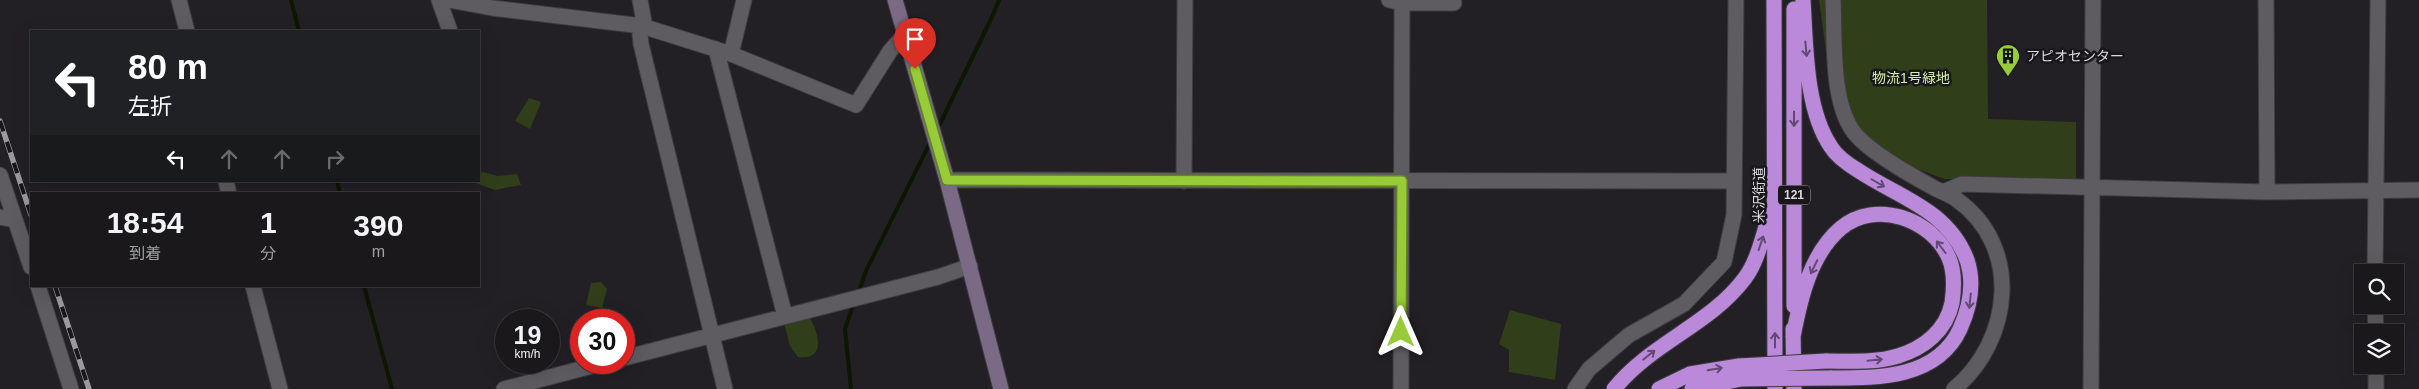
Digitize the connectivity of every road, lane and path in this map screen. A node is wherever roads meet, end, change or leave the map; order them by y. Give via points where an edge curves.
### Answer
1 (179, 0) edge
2 (439, 0) edge
3 (448, 0) edge
4 (640, 0) edge
5 (744, 0) edge
6 (895, 0) edge
7 (1185, 0) edge
8 (1736, 0) edge
9 (1774, 0) edge
10 (1794, 0) edge
11 (1803, 0) edge
12 (1833, 0) edge
13 (2093, 0) edge
14 (2266, 0) edge
15 (2378, 0) edge
16 (1406, 1) edge
17 (1454, 3) dead end
18 (495, 4) edge
19 (642, 26) junction
20 (187, 30) edge
21 (450, 30) edge
22 (905, 34) junction
23 (716, 49) junction
24 (732, 54) junction
25 (0, 176) edge
26 (947, 180) junction
27 (1184, 181) junction
28 (1402, 181) junction
29 (1734, 181) junction
30 (2093, 188) junction
31 (2374, 190) junction
32 (2419, 190) edge
33 (1942, 192) junction
34 (2267, 192) junction
35 (1775, 197) junction
36 (0, 217) edge
37 (15, 220) junction
38 (30, 264) edge
39 (2375, 264) edge
40 (970, 266) junction
41 (38, 287) edge
42 (253, 287) edge
43 (785, 316) junction
44 (711, 337) junction
45 (1794, 337) junction
46 (635, 355) edge
47 (570, 372) edge
48 (1740, 372) junction
49 (2376, 374) edge
50 (71, 389) edge
51 (280, 389) edge
52 (504, 389) edge
53 (726, 389) edge
54 (1001, 389) edge
55 (1401, 389) edge
56 (1575, 389) edge
57 (1614, 389) edge
58 (1659, 389) edge
59 (1692, 389) edge
60 (1775, 389) edge
61 (1794, 389) edge
62 (1954, 389) edge
63 (2091, 389) edge
64 (2376, 389) edge

1 - 20 street
2 - 21 street
3 - 18 street
4 - 19 street
5 - 24 street
6 - 22 street
7 - 27 street
8 - 29 street
9 - 35 highway, 米沢街道 / 121
10 -> 45 highway, 121
11 -> 48 highway, bridge via 1814,109 1822,132 1832,149 1848,164 1878,184 1924,207 1949,228 1969,267 1969,310 1946,350 1914,370 1892,375 1830,378
12 - 33 street via 1837,88 1857,136
13 - 30 street
14 - 34 street
15 - 31 street
16 - 17 street
16 - 28 street
18 - 19 street
19 - 23 street
19 - 44 street via 641,44
22 - 24 street via 890,51 856,105
22 - 26 street
23 - 24 street
23 - 43 street
25 - 37 street
26 - 27 street
26 - 40 street
27 - 28 street
28 - 29 street
28 - 55 street
29 - 56 street via 1734,215 1724,262 1684,304 1629,335 1589,369
30 - 33 street via 1962,184
30 - 34 street
30 - 63 street
31 - 32 street
31 - 34 street
31 - 39 street
33 - 62 street via 1974,215 1989,238 2000,265 2003,292 1999,317 1981,359 1968,378
57 -> 35 highway via 1628,372 1659,346 1721,305 1746,277 1761,246
60 -> 35 highway, 米沢街道 / 121
36 - 37 street
37 - 38 street
40 - 43 street
40 - 54 street
41 - 50 street
42 - 51 street
43 - 44 street
44 - 46 street
44 - 53 street
48 -> 45 highway, bridge via 1826,361 1866,361 1897,356 1917,348 1942,327 1950,312 1954,278 1950,259 1922,225 1892,215 1854,220 1841,228 1815,263 1801,297
45 - 61 highway, 121
47 - 52 street
58 -> 48 highway via 1690,374
48 - 59 highway
49 - 64 street

